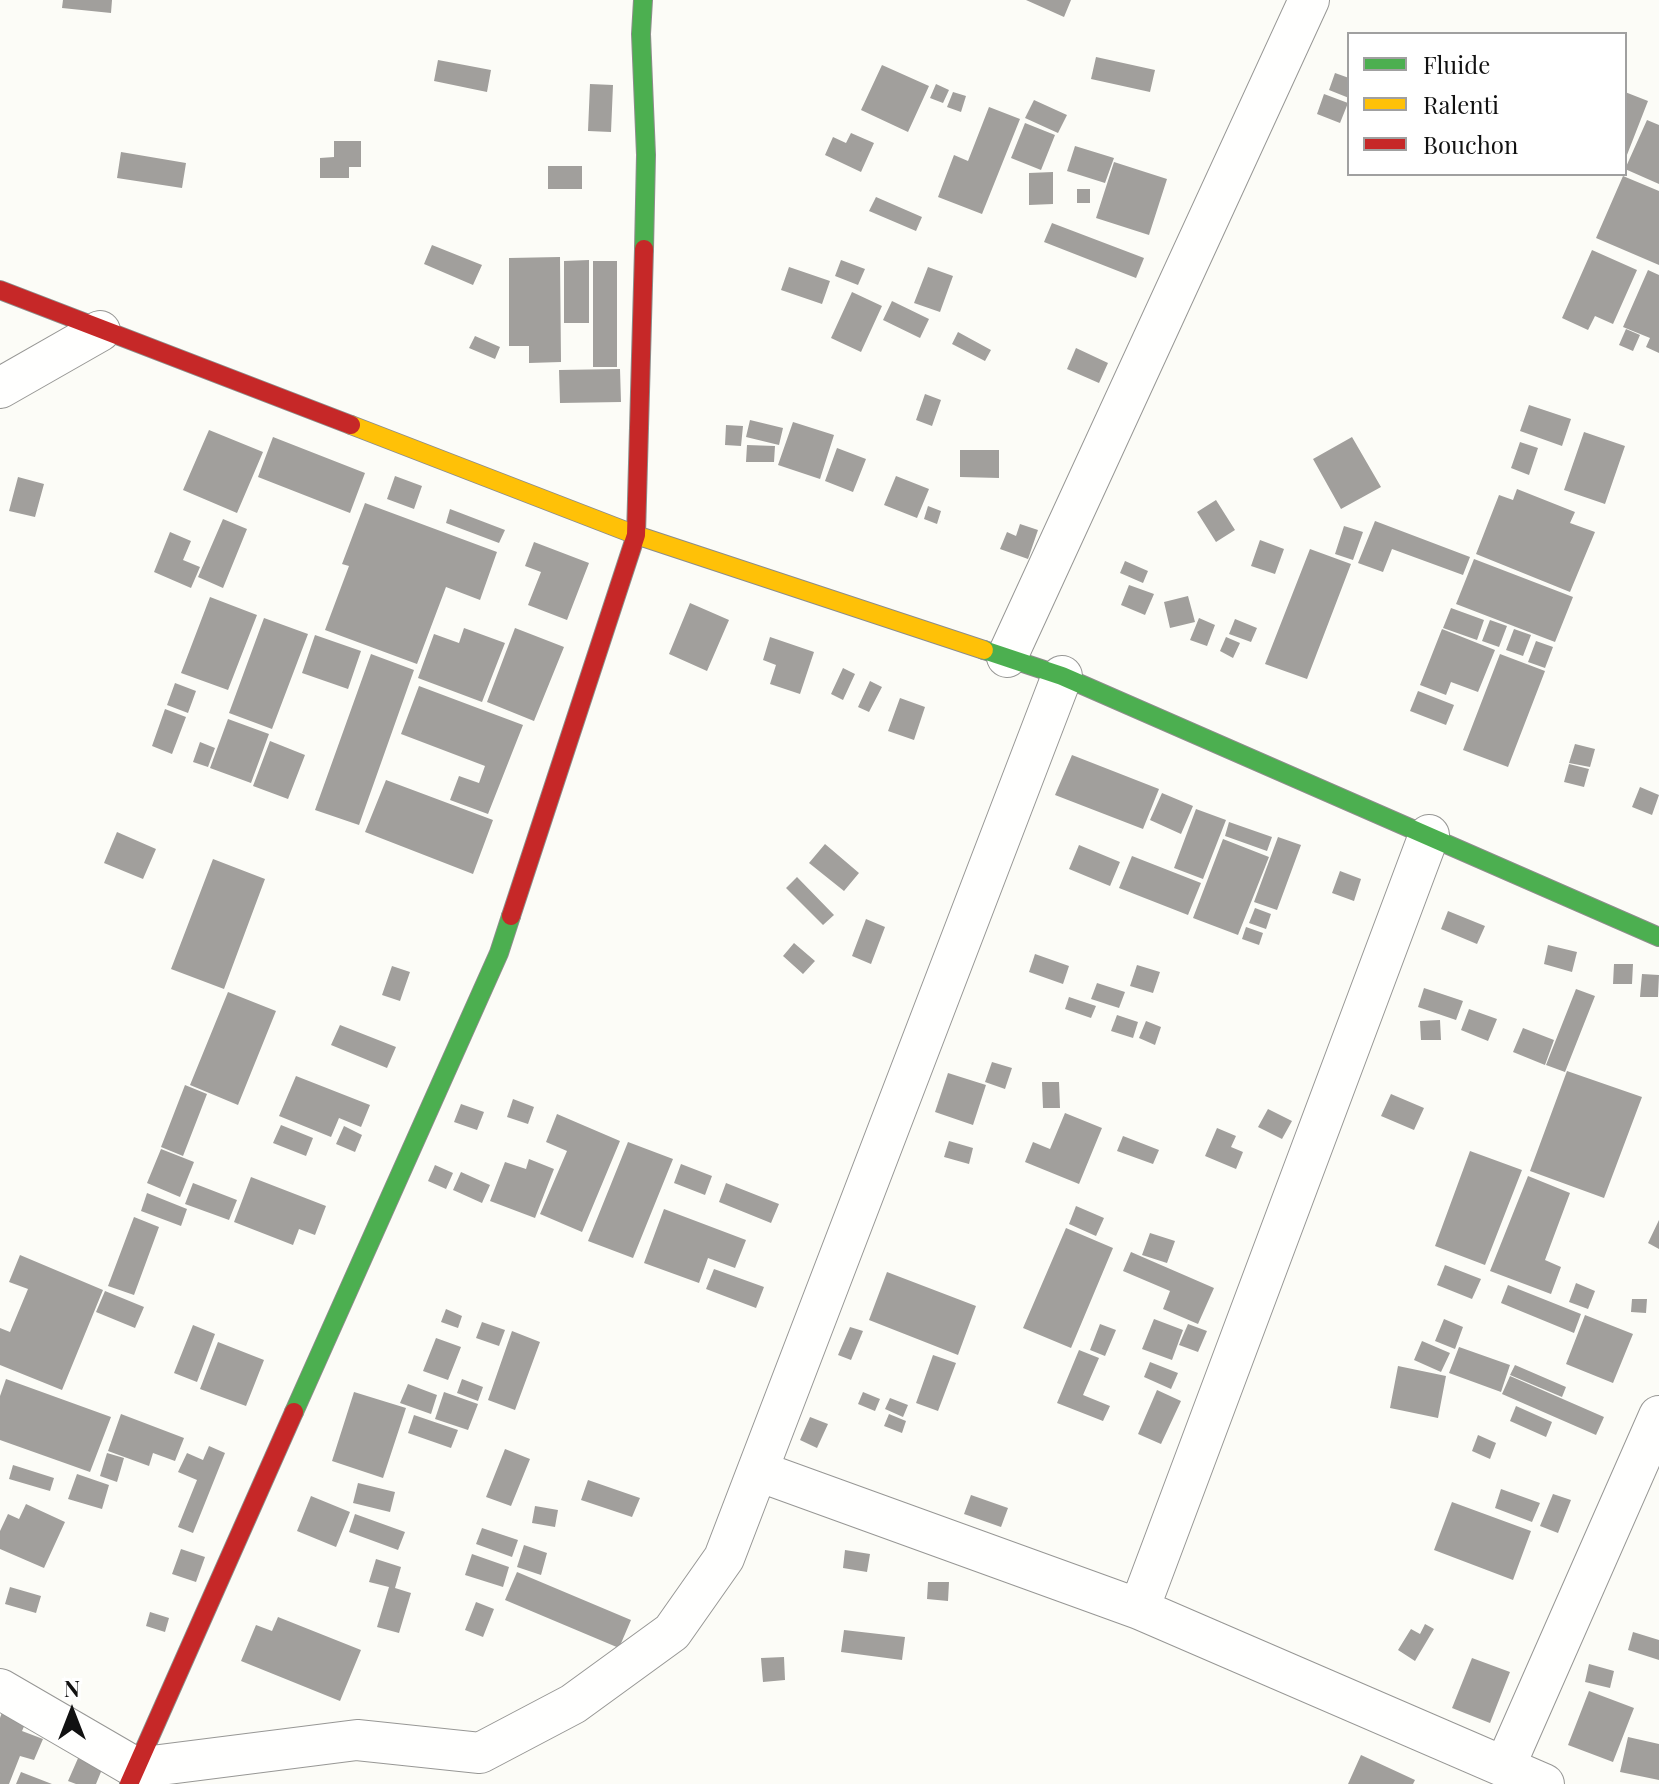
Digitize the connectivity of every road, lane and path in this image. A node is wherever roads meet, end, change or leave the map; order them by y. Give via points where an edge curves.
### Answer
1 (643, 0) edge
2 (1309, 0) edge
3 (0, 290) edge
4 (100, 331) junction
5 (0, 388) edge
6 (636, 535) junction
7 (1007, 657) junction
8 (1062, 676) junction
9 (1429, 835) junction
10 (1659, 937) edge
11 (1659, 1416) edge
12 (758, 1471) junction
13 (1139, 1609) junction
14 (0, 1689) edge
15 (1505, 1766) junction
16 (133, 1776) edge
17 (1544, 1784) edge

1 - 6 street via 646,155
2 - 7 street
3 - 4 street
4 - 5 street
4 - 6 street
6 - 7 street
6 - 16 street via 499,953
7 - 8 street
8 - 9 street
8 - 12 street
9 - 10 street
9 - 13 street
11 - 15 street
12 - 13 street
12 - 16 street via 724,1558 672,1632 573,1704 480,1753 357,1740
13 - 15 street
14 - 16 street
15 - 17 street

